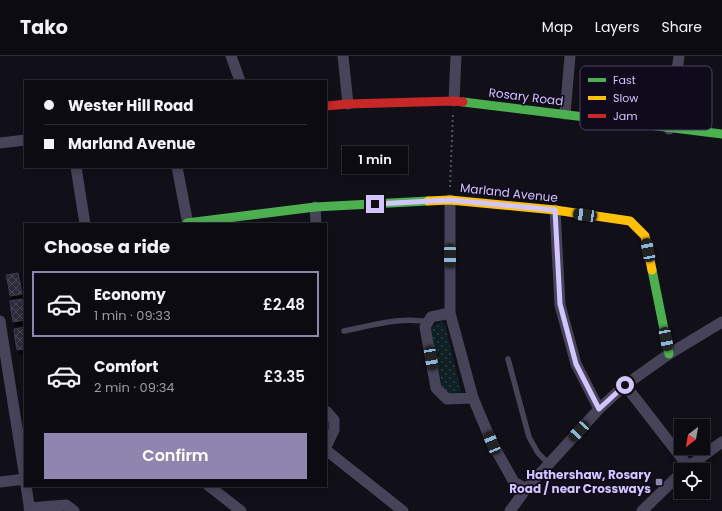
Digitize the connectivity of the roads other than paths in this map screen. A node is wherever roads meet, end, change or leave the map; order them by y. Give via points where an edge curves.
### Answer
1 (231, 56) edge
2 (343, 56) edge
3 (456, 56) edge
4 (570, 56) edge
5 (679, 56) edge
6 (678, 66) edge
7 (240, 80) edge
8 (454, 101) junction
9 (348, 104) junction
10 (327, 106) edge
11 (565, 114) junction
12 (580, 116) edge
13 (680, 130) edge
14 (722, 134) edge
15 (24, 140) edge
16 (0, 143) edge
17 (76, 168) edge
18 (178, 168) edge
19 (450, 200) junction
20 (315, 207) junction
21 (555, 210) junction
22 (85, 223) edge
23 (187, 223) edge
24 (195, 223) edge
25 (316, 223) edge
26 (450, 313) junction
27 (0, 321) edge
28 (428, 322) junction
29 (722, 322) edge
30 (344, 331) dead end
31 (669, 354) junction
32 (508, 359) dead end
33 (5, 378) edge
34 (625, 385) junction
35 (473, 398) junction
36 (599, 409) junction
37 (327, 412) edge
38 (21, 423) edge
39 (722, 442) edge
40 (327, 445) edge
41 (327, 451) edge
42 (679, 463) edge
43 (694, 463) edge
44 (24, 464) edge
45 (548, 464) junction
46 (24, 478) edge
47 (674, 480) edge
48 (0, 482) edge
49 (26, 487) edge
50 (210, 487) edge
51 (526, 489) junction
52 (30, 510) edge
53 (74, 511) edge
54 (241, 511) edge
55 (403, 511) edge
56 (510, 511) edge
57 (642, 511) edge

1 - 7 street
2 - 9 street
3 - 8 street
4 - 11 street
5 - 6 street
8 - 9 street, Rosary Road
8 - 11 street, Rosary Road
9 - 10 street, Rosary Road
11 - 12 street, Rosary Road
13 - 14 street, Rosary Road
15 - 16 street
17 - 22 street
18 - 23 street
19 - 20 street, Marland Avenue
19 - 21 street, Marland Avenue
19 - 26 street
20 - 24 street, Marland Avenue
20 - 25 street
21 - 31 street, Marland Avenue via 630,221 645,236
21 - 36 street via 560,304 576,364
26 - 28 street via 432,317
26 - 35 street
27 - 33 street
28 - 30 lane via 399,321
28 - 35 street via 425,327 436,388 447,399
29 - 31 street
31 - 34 street
32 - 45 lane via 529,437
33 - 38 street
34 - 36 street
34 - 42 street
35 - 51 street via 492,443 514,482
36 - 45 street
37 - 40 street via 334,420 334,430
38 - 44 street
39 - 43 street
41 - 55 street
45 - 51 street
46 - 48 street
47 - 57 street
49 - 52 street
50 - 54 street
51 - 56 street
52 - 53 street via 66,505

